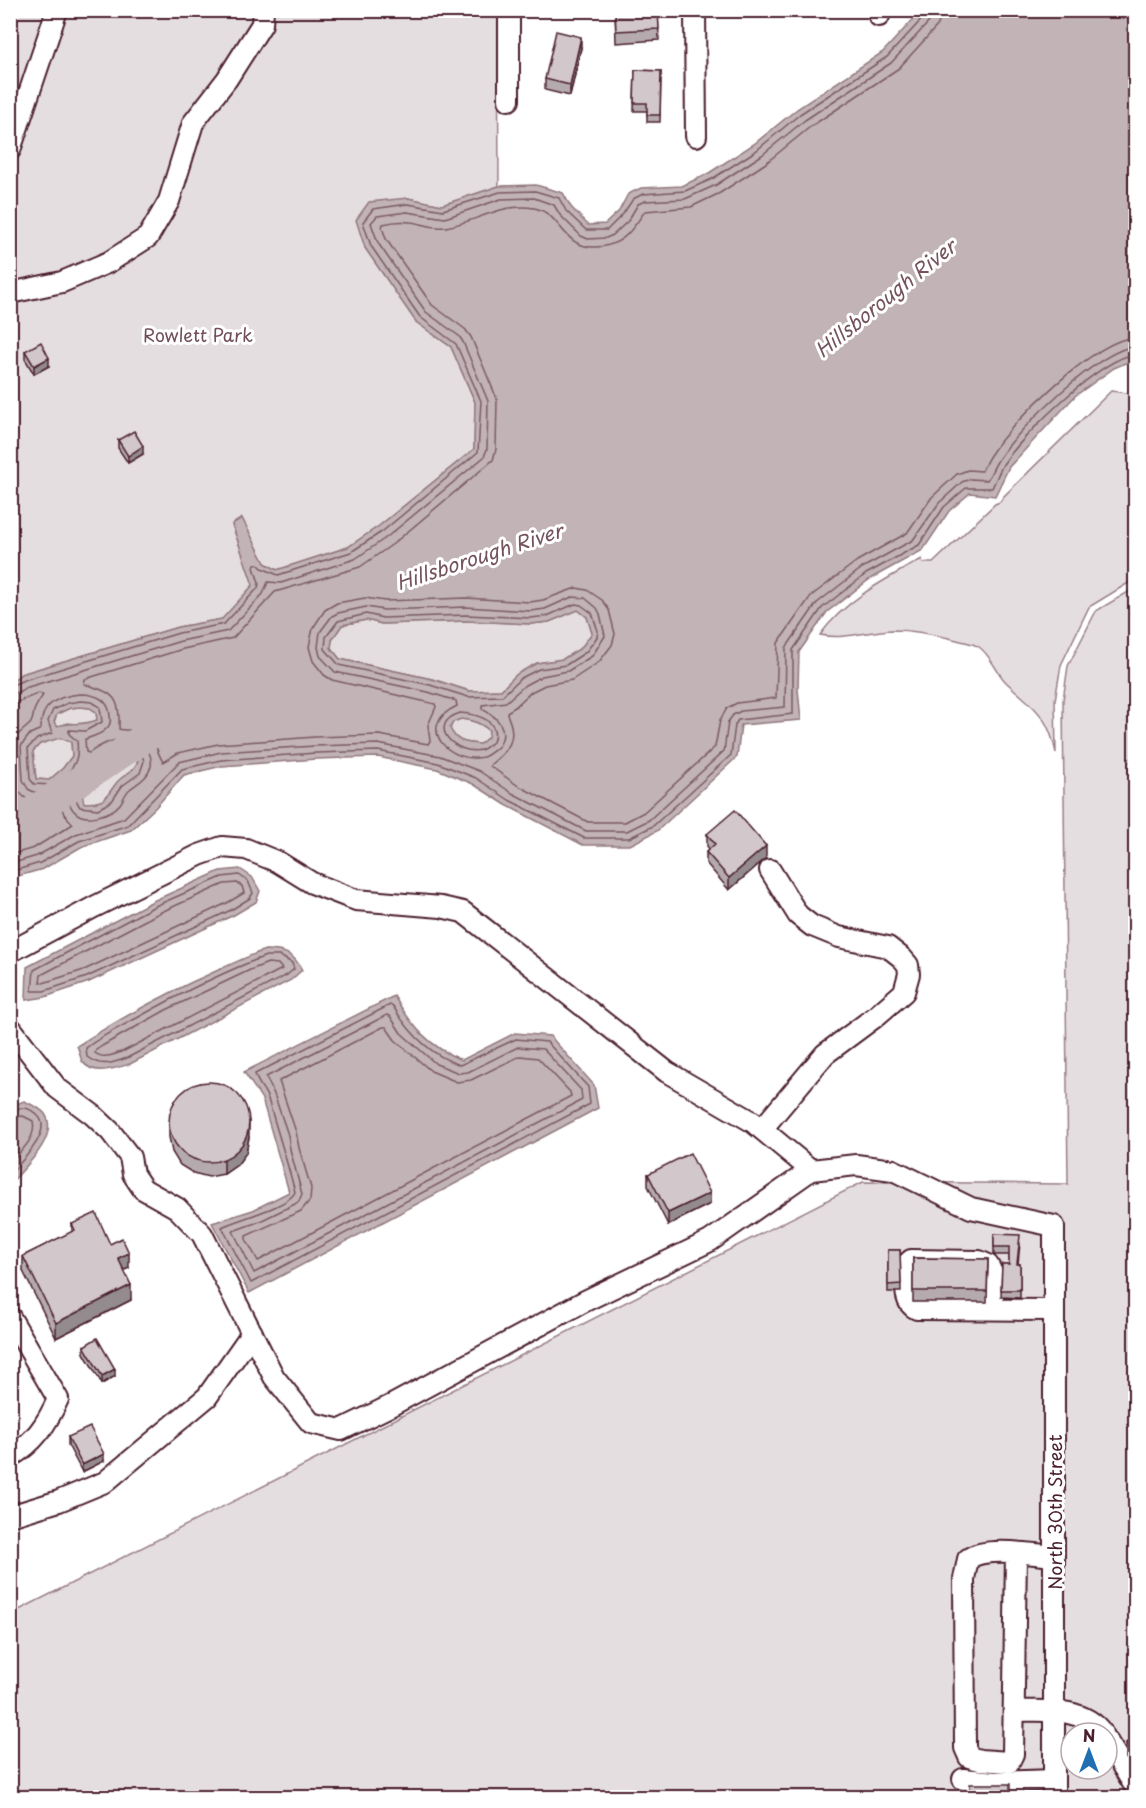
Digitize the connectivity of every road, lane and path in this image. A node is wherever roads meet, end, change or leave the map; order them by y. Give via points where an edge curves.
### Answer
1 (57, 10) edge
2 (263, 10) edge
3 (508, 10) edge
4 (695, 10) edge
5 (509, 100) dead end
6 (696, 136) dead end
7 (10, 150) edge
8 (10, 293) edge
9 (770, 870) dead end
10 (10, 952) edge
11 (10, 1027) edge
12 (762, 1129) junction
13 (811, 1170) junction
14 (993, 1309) junction
15 (1053, 1310) junction
16 (10, 1317) edge
17 (252, 1333) junction
18 (10, 1457) edge
19 (10, 1516) edge
20 (1016, 1554) junction
21 (1053, 1556) junction
22 (1014, 1711) junction
23 (1053, 1711) junction
24 (1090, 1721) edge
25 (969, 1757) junction
26 (1119, 1760) edge
27 (962, 1788) edge
28 (1136, 1788) edge
29 (1054, 1789) edge

1 - 7 street
2 - 8 street via 262,24 193,123 169,201 148,237 110,262 62,282
3 - 5 street
4 - 6 street
9 - 12 street via 798,915 812,926 839,938 888,947 908,965 909,974 904,992 825,1054
10 - 12 street via 199,855 222,847 246,849 278,862 312,883 356,900 463,912 666,1072
11 - 17 street via 57,1088 110,1131 130,1157 133,1174 143,1189 177,1208 202,1234
12 - 13 street
13 - 15 street, North 30th Street via 856,1165 893,1170 971,1208 1053,1226
13 - 17 street via 710,1241 585,1301 341,1430 311,1423 274,1377
14 - 14 street via 912,1307 906,1299 907,1264 911,1260 979,1261 988,1265 993,1275
14 - 15 street
15 - 21 street, North 30th Street
16 - 18 street via 57,1399 50,1418 27,1447
17 - 19 street via 207,1397 105,1482
20 - 21 street
20 - 22 street
20 - 25 street via 974,1554 968,1559 964,1578 964,1748
21 - 23 street, North 30th Street
22 - 23 street
22 - 25 street via 1013,1754 1009,1762
23 - 24 street
23 - 29 street, North 30th Street
25 - 27 street
26 - 28 street
27 - 29 street via 995,1782

